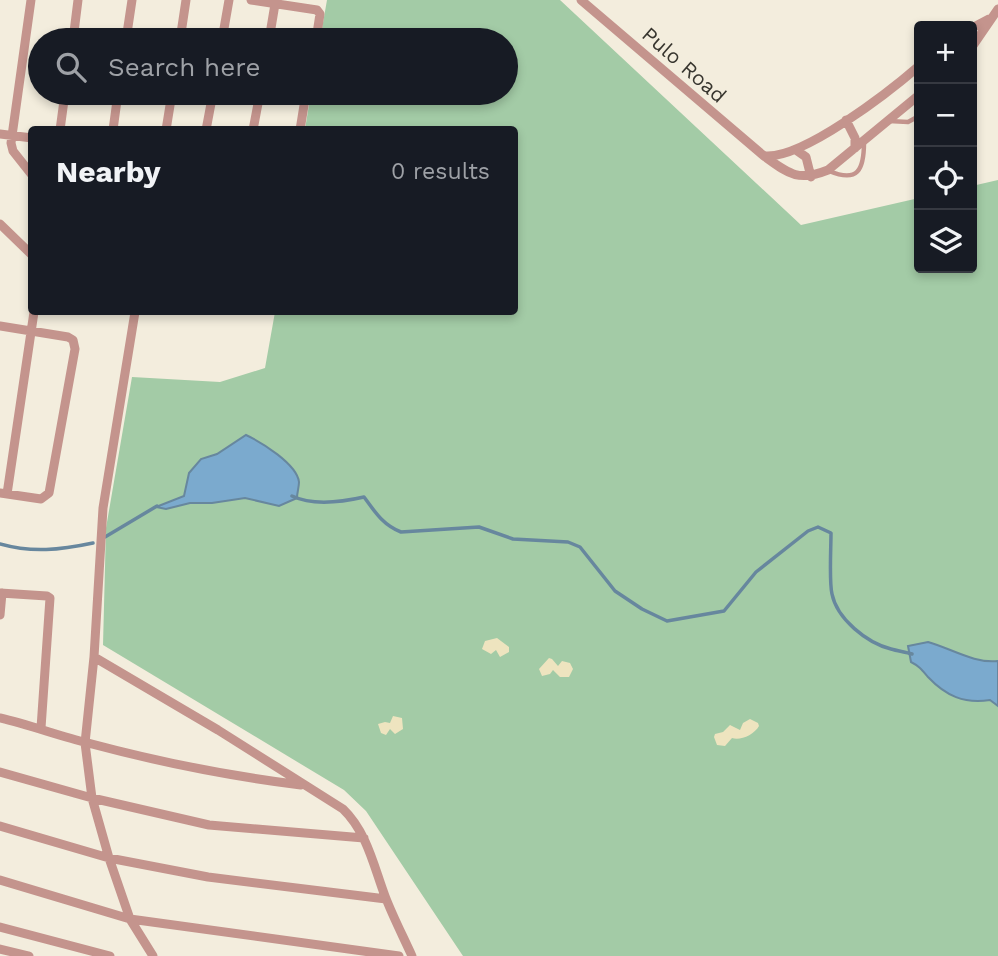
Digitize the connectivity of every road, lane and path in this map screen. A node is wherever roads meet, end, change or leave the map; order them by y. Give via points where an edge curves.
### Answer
1 (30, 0) edge
2 (78, 0) edge
3 (132, 0) edge
4 (186, 0) edge
5 (229, 0) edge
6 (251, 0) edge
7 (581, 0) edge
8 (275, 4) junction
9 (998, 9) edge
10 (990, 18) junction
11 (977, 26) edge
12 (74, 28) edge
13 (128, 28) edge
14 (182, 28) edge
15 (224, 28) edge
16 (271, 28) edge
17 (318, 28) edge
18 (977, 41) edge
19 (914, 70) edge
20 (914, 99) edge
21 (63, 105) edge
22 (116, 105) edge
23 (170, 105) edge
24 (211, 105) edge
25 (258, 105) edge
26 (304, 105) edge
27 (914, 119) edge
28 (846, 120) junction
29 (888, 121) junction
30 (61, 126) edge
31 (114, 126) edge
32 (167, 126) edge
33 (207, 126) edge
34 (254, 126) edge
35 (301, 126) edge
36 (0, 134) edge
37 (11, 136) junction
38 (28, 138) edge
39 (859, 145) junction
40 (796, 150) junction
41 (764, 156) junction
42 (28, 170) edge
43 (828, 170) junction
44 (811, 177) junction
45 (0, 224) edge
46 (28, 251) edge
47 (33, 315) edge
48 (135, 315) edge
49 (0, 326) edge
50 (30, 333) junction
51 (3, 493) edge
52 (1, 593) edge
53 (0, 615) edge
54 (94, 657) junction
55 (0, 718) edge
56 (41, 728) junction
57 (85, 743) junction
58 (0, 772) edge
59 (306, 786) junction
60 (92, 798) junction
61 (0, 826) edge
62 (364, 838) junction
63 (109, 858) junction
64 (0, 880) edge
65 (386, 899) junction
66 (130, 919) junction
67 (0, 927) edge
68 (0, 949) edge
69 (29, 956) edge
70 (110, 956) edge
71 (153, 956) edge
72 (399, 956) edge
73 (412, 956) edge

1 - 37 street
2 - 12 street
3 - 13 street
4 - 14 street
5 - 15 street
6 - 8 street
7 - 41 street, Pulo Road
8 - 16 street
8 - 17 street via 320,12
9 - 10 street
10 - 11 street
10 - 18 street
19 - 28 street
20 - 29 street
21 - 30 street
22 - 31 street
23 - 32 street
24 - 33 street
25 - 34 street
26 - 35 street
27 - 29 lane
28 - 39 street
28 - 40 street
29 - 39 street
36 - 37 street
37 - 38 street
37 - 42 street via 13,151
39 - 43 street
39 - 43 lane via 862,169 842,176
40 - 41 street
40 - 44 street via 806,157
41 - 44 street, Pulo Road via 784,171
43 - 44 street
45 - 46 street
47 - 50 street
48 - 54 street via 103,508
49 - 50 street
50 - 51 street
50 - 51 street via 68,337 75,349 49,493 41,499
52 - 53 street
52 - 56 street via 50,598
54 - 57 street
54 - 59 street
55 - 56 street
56 - 57 street
57 - 59 street via 228,775
57 - 60 street
58 - 60 street
59 - 62 street via 348,814
60 - 62 street via 209,825
60 - 63 street
61 - 63 street
62 - 65 street
63 - 65 street via 208,877
63 - 66 street
64 - 66 street
65 - 73 street
66 - 71 street
66 - 72 street
67 - 70 street
68 - 69 street

